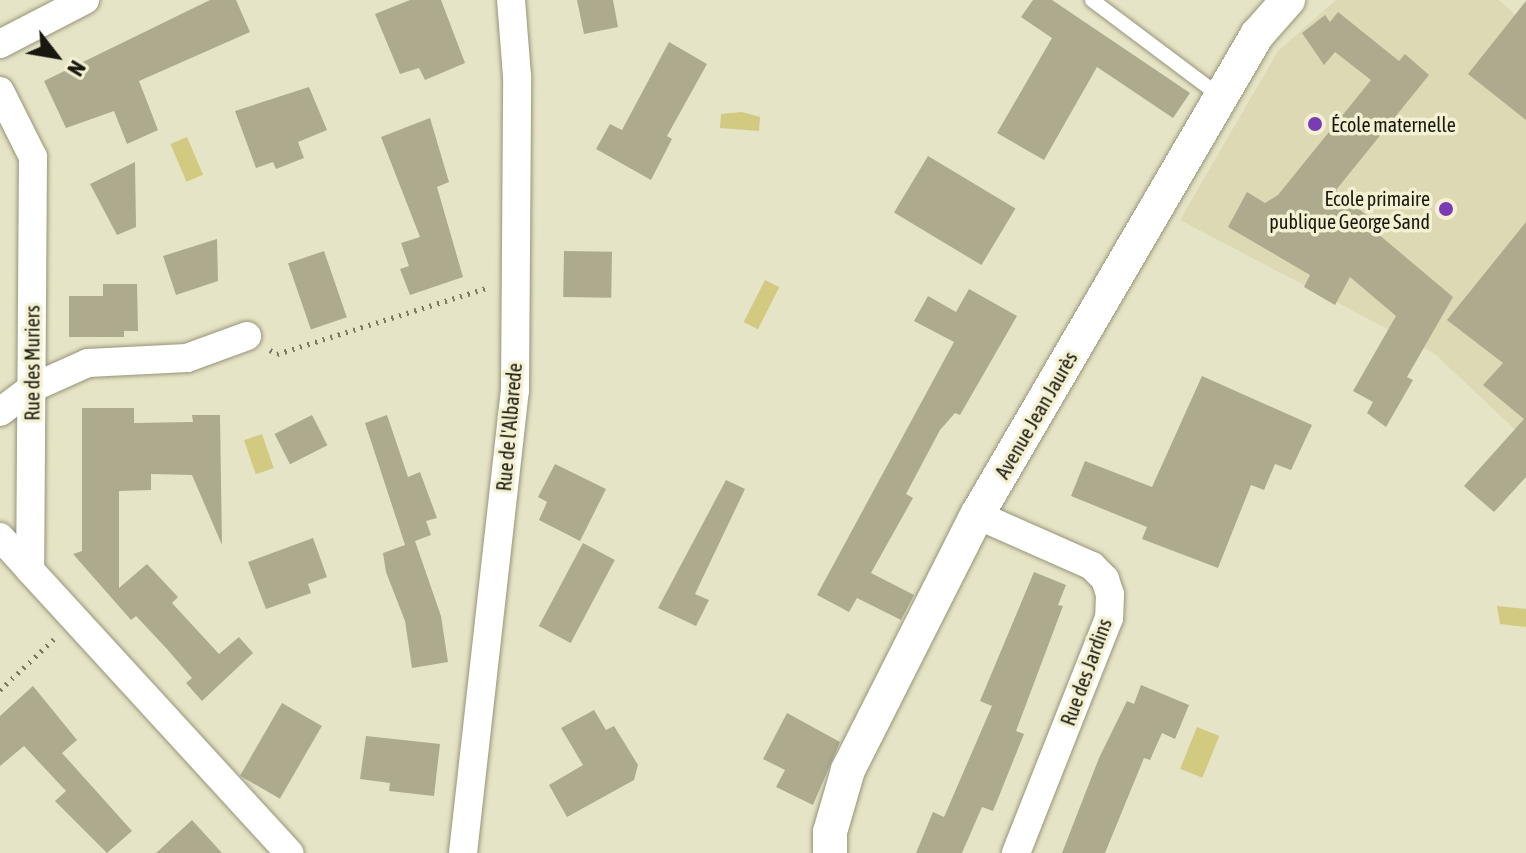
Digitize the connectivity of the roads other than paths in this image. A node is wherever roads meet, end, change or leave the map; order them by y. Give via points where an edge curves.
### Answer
1 (85, 0) edge
2 (511, 0) edge
3 (1092, 0) edge
4 (1288, 0) edge
5 (0, 44) edge
6 (0, 91) edge
7 (1221, 98) junction
8 (247, 336) road end
9 (32, 388) junction
10 (0, 412) edge
11 (977, 515) junction
12 (0, 537) edge
13 (30, 570) junction
14 (289, 853) edge
15 (463, 853) edge
16 (830, 853) edge
17 (1016, 853) edge

1 - 5 street
2 - 15 street, Rue de l'Albarede via 517,76 515,391
3 - 7 lane
4 - 7 street, Avenue Jean Jaurès via 1257,35
6 - 9 street, Rue des Muriers via 33,157
7 - 11 street, Avenue Jean Jaurès
8 - 9 street via 187,358 88,363
9 - 10 street
9 - 13 street, Rue des Muriers
11 - 16 street, Avenue Jean Jaurès via 848,770 830,832
11 - 17 street, Rue des Jardins via 1092,566 1110,594 1109,618
12 - 13 street
13 - 14 street

